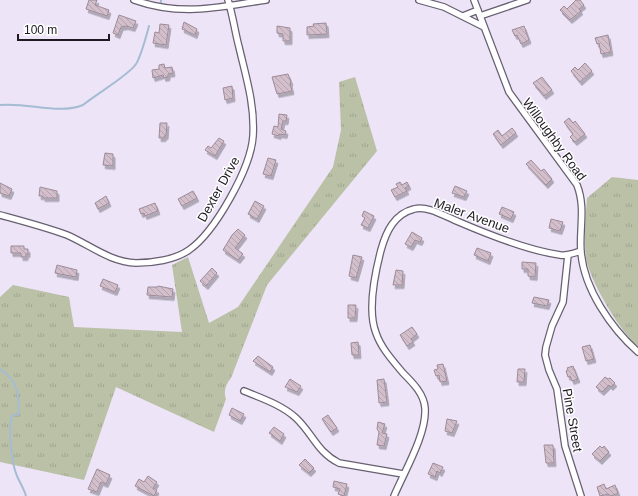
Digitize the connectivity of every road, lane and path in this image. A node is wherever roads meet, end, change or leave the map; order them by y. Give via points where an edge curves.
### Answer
1 (134, 0) edge
2 (266, 0) edge
3 (419, 0) edge
4 (474, 0) edge
5 (526, 0) edge
6 (229, 3) edge
7 (479, 13) junction
8 (463, 16) junction
9 (484, 28) junction
10 (0, 215) edge
11 (581, 251) junction
12 (568, 255) junction
13 (638, 352) edge
14 (244, 391) dead end
15 (403, 474) junction
16 (394, 496) edge
17 (581, 496) edge

1 - 6 street via 181,10
2 - 6 street
3 - 8 street
4 - 7 street, Willoughby Road
5 - 7 street
6 - 10 street, Dexter Drive via 251,94 253,138 241,177 215,222 199,241 188,251 162,260 126,262 107,256 67,236
7 - 8 street
7 - 9 street, Willoughby Road
8 - 9 street
9 - 11 street, Willoughby Road via 509,92 577,185 583,211
11 - 12 street, Maler Avenue
11 - 13 street, Willoughby Road via 585,272 598,300 616,328
12 - 15 street, Maler Avenue via 561,256 526,246 424,209 414,209 403,214 390,227 375,275 374,327 387,354 420,393 425,408 420,436
12 - 17 street, Pine Street via 563,302 552,326 545,355 557,389 565,446
14 - 15 street via 275,404 296,418 322,451 339,463
15 - 16 street, Maler Avenue

